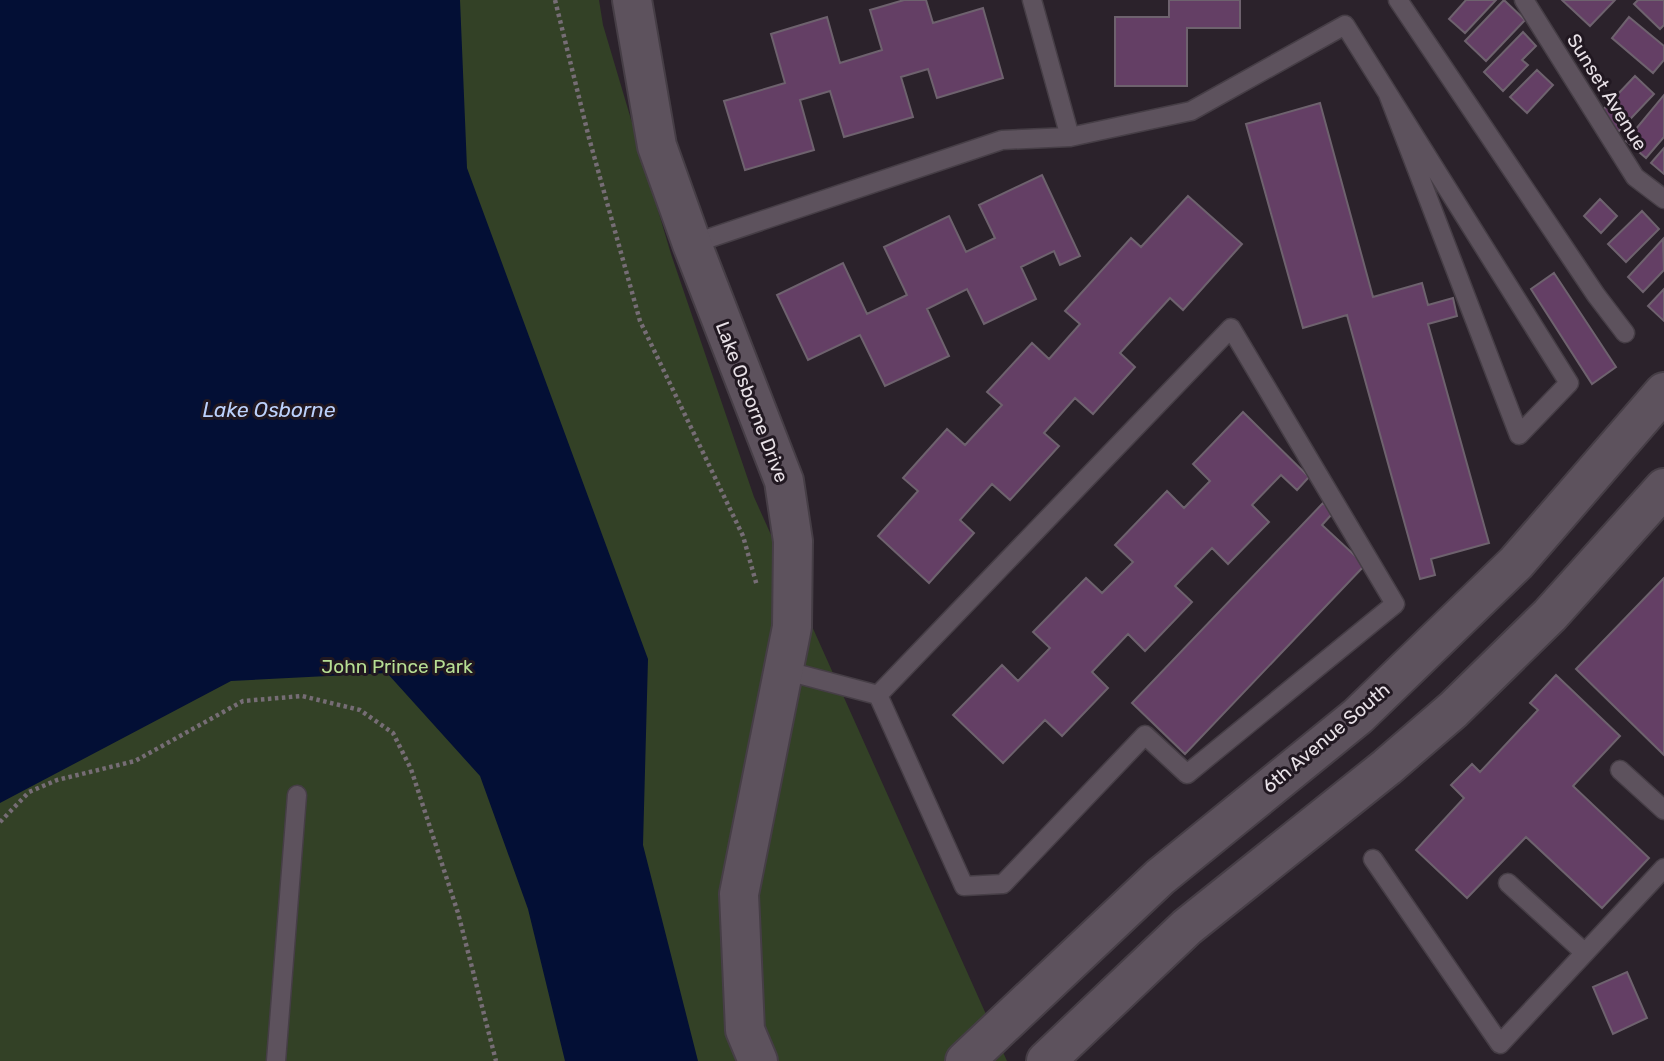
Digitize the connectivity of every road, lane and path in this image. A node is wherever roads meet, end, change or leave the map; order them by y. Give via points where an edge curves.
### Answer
1 (555, 0) edge
2 (632, 0) edge
3 (1032, 0) edge
4 (1398, 0) edge
5 (1524, 0) edge
6 (1388, 94) junction
7 (1070, 137) junction
8 (1664, 199) edge
9 (692, 244) junction
10 (1625, 333) dead end
11 (1664, 392) edge
12 (1664, 488) edge
13 (761, 599) dead end
14 (783, 670) junction
15 (878, 695) junction
16 (1620, 770) dead end
17 (297, 794) dead end
18 (1664, 810) edge
19 (1373, 859) dead end
20 (1664, 867) edge
21 (1508, 883) dead end
22 (1585, 953) junction
23 (276, 1061) edge
24 (758, 1061) edge
25 (965, 1061) edge
26 (1046, 1061) edge

1 - 13 path via 640,321 743,536
2 - 9 street, Lake Osborne Drive via 657,146
3 - 7 lane
4 - 10 lane
5 - 8 lane, Sunset Avenue via 1636,177
6 - 6 lane via 1393,107 1519,435 1569,383
6 - 7 lane via 1345,25 1191,111
7 - 9 lane via 1002,140
9 - 14 street, Lake Osborne Drive via 784,481 793,541 792,627
11 - 25 street, 6th Avenue South via 1516,563 1358,716 1160,877
12 - 26 street via 1550,615 1453,710 1187,927
14 - 15 lane
14 - 24 street, Lake Osborne Drive via 739,894 745,1030
15 - 15 lane via 964,886 1003,884 1145,735 1187,774 1395,604 1231,328
16 - 18 lane
17 - 23 lane
19 - 22 lane via 1500,1044
20 - 22 lane
21 - 22 lane

